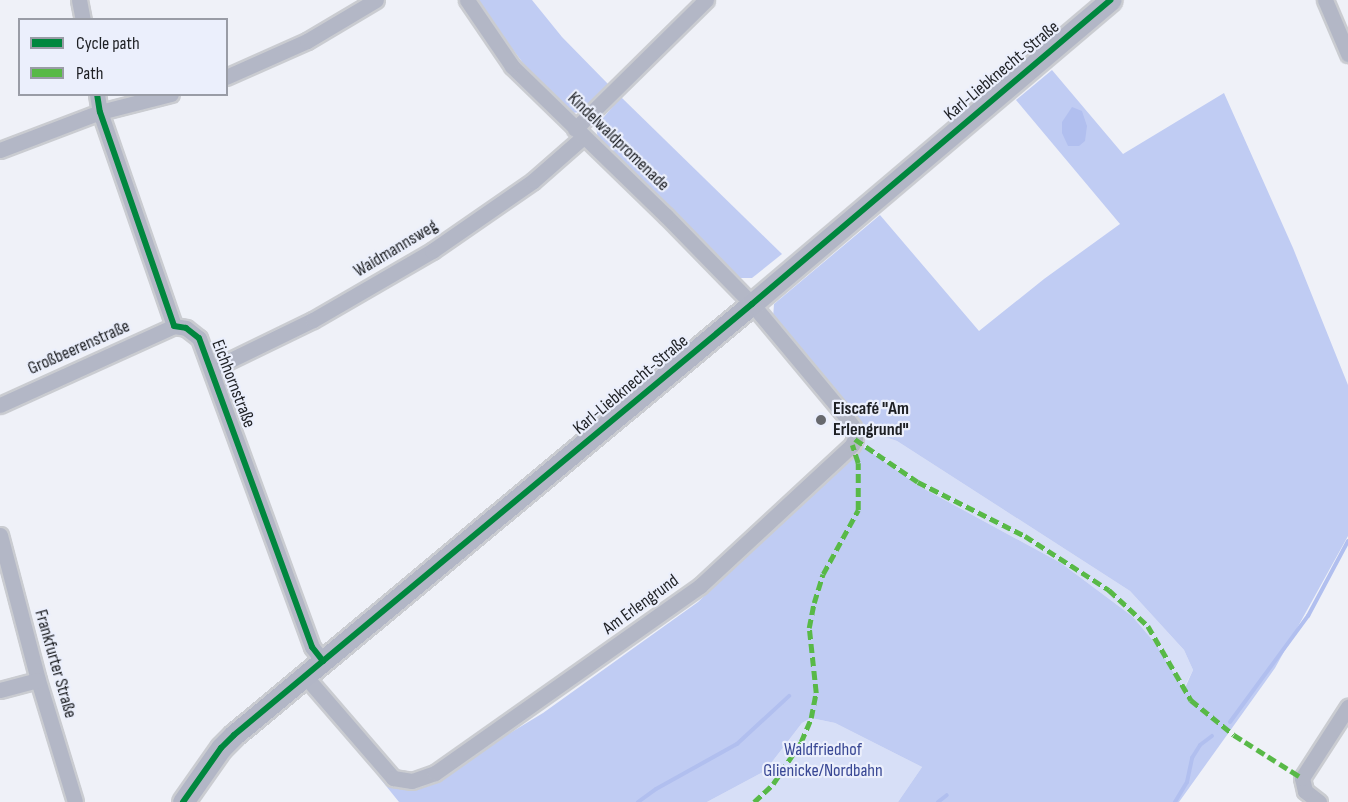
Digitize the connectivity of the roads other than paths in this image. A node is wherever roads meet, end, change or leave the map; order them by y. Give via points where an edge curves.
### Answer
1 (79, 0) edge
2 (376, 0) edge
3 (467, 0) edge
4 (706, 0) edge
5 (1110, 0) edge
6 (1325, 0) edge
7 (83, 18) edge
8 (1348, 54) edge
9 (228, 76) edge
10 (97, 96) edge
11 (163, 96) edge
12 (100, 112) junction
13 (579, 133) junction
14 (0, 150) edge
15 (752, 304) junction
16 (174, 326) junction
17 (212, 369) junction
18 (0, 405) edge
19 (0, 536) edge
20 (323, 661) junction
21 (305, 676) junction
22 (38, 680) junction
23 (0, 690) edge
24 (1348, 707) edge
25 (75, 802) edge
26 (183, 802) edge
27 (1319, 802) edge

1 - 7 street
2 - 9 street via 307,41
3 - 13 street, Kindelwaldpromenade via 512,66
4 - 13 street, Waidmannsweg
5 - 15 street, Karl-Liebknecht-Straße
6 - 8 street
10 - 12 street
11 - 12 street
12 - 14 street
12 - 16 street
13 - 15 street, Kindelwaldpromenade
13 - 17 street, Waidmannsweg via 533,181 432,251 313,320
15 - 20 street, Karl-Liebknecht-Straße
15 - 21 street, Am Erlengrund via 842,412 853,427 855,439 700,586 435,773 412,781 393,778
16 - 17 street, Eichhornstraße via 186,328 200,338
16 - 18 street, Großbeerenstraße
17 - 20 street, Eichhornstraße via 312,647
19 - 22 street, Frankfurter Straße
20 - 21 street, Karl-Liebknecht-Straße
21 - 26 street, Karl-Liebknecht-Straße via 221,748
22 - 23 street
22 - 25 street, Frankfurter Straße
24 - 27 street via 1302,778 1305,791

